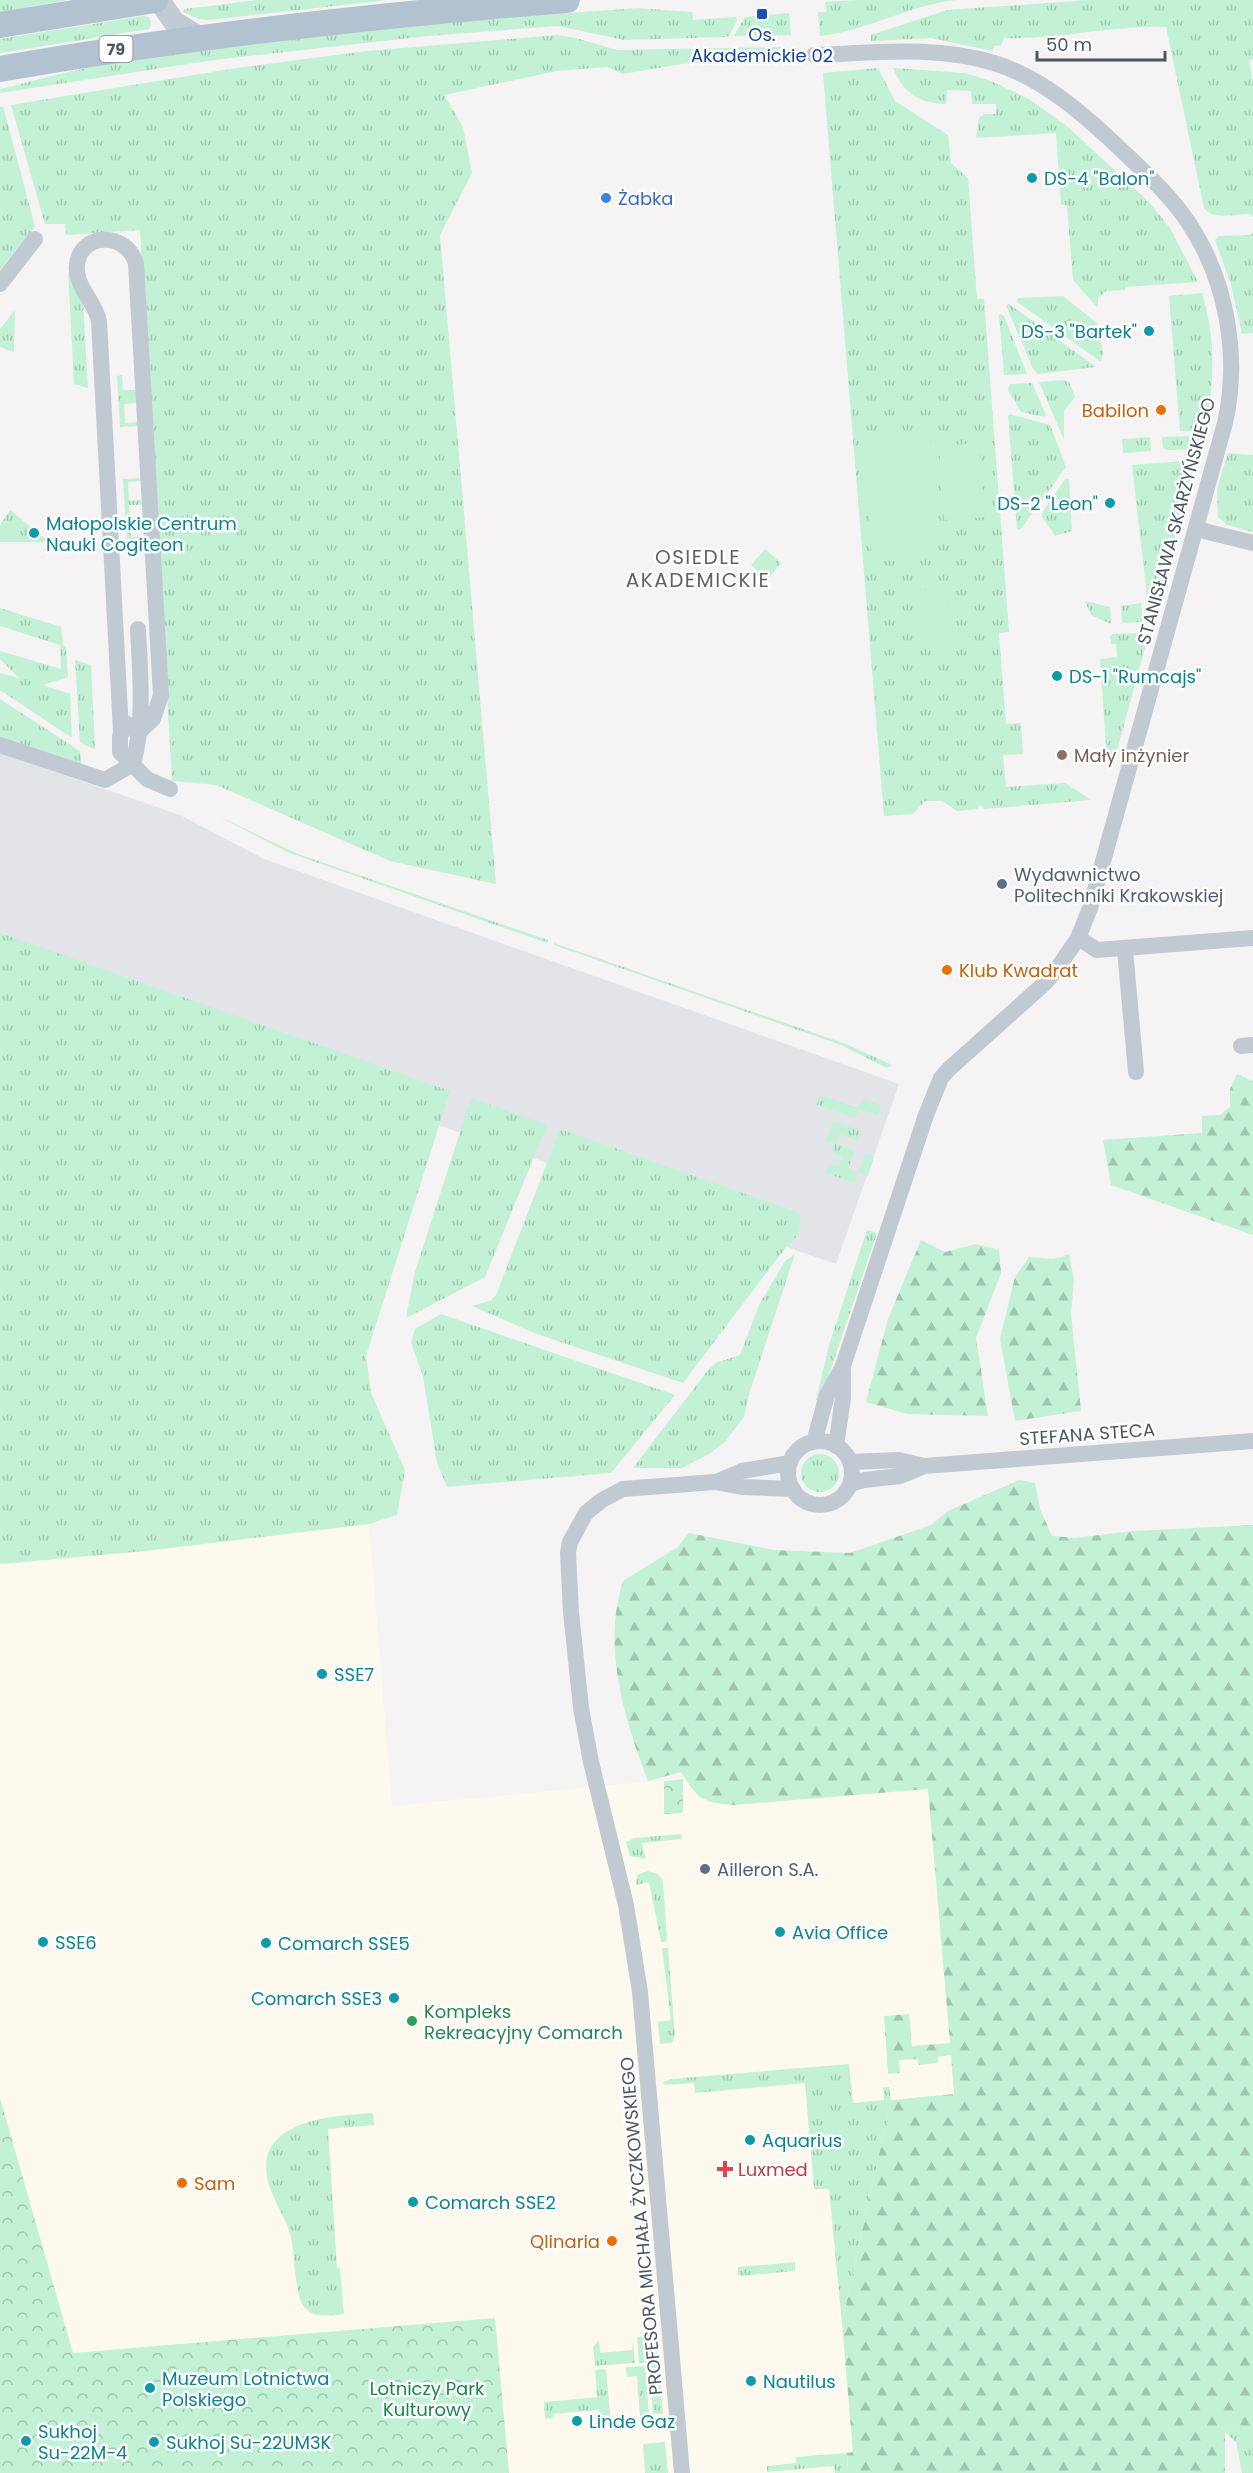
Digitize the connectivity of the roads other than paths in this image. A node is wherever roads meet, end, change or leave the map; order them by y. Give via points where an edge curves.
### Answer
1 (157, 0) edge
2 (567, 0) edge
3 (0, 25) edge
4 (199, 37) junction
5 (814, 55) dead end
6 (0, 69) edge
7 (35, 239) dead end
8 (0, 284) edge
9 (1196, 529) junction
10 (1253, 543) edge
11 (138, 628) dead end
12 (129, 732) junction
13 (0, 745) edge
14 (133, 764) junction
15 (170, 789) dead end
16 (1078, 938) junction
17 (1253, 938) edge
18 (1125, 950) junction
19 (1136, 1072) dead end
20 (843, 1366) junction
21 (1253, 1441) edge
22 (814, 1442) junction
23 (836, 1446) junction
24 (850, 1462) junction
25 (790, 1463) junction
26 (924, 1466) junction
27 (715, 1482) junction
28 (850, 1484) junction
29 (793, 1489) junction
30 (682, 2473) edge

1 - 3 main road, 79
1 - 4 street via 174,22
2 - 4 main road, 79 via 369,16
4 - 6 main road, 79
5 - 9 street, STANISŁAWA SKARŻYŃSKIEGO via 945,53 1013,70 1053,93 1095,125 1174,203 1189,222 1209,262 1223,303 1231,352 1230,401
7 - 8 street
9 - 10 street
9 - 16 street, STANISŁAWA SKARŻYŃSKIEGO via 1090,908
11 - 12 street via 141,696
12 - 12 street via 153,719 160,695 136,264 134,255 123,243 108,239 87,246 76,267 99,321
12 - 14 street
13 - 14 street via 105,780
14 - 15 street via 147,779
16 - 18 street via 1097,950
16 - 20 street, STANISŁAWA SKARŻYŃSKIEGO via 1045,983 941,1078
17 - 18 street
18 - 19 street
20 - 22 street via 827,1395
20 - 23 street
21 - 26 street, STEFANA STECA
22 - 23 street
22 - 25 street via 796,1453
23 - 24 street
24 - 26 street, STEFANA STECA via 899,1460
24 - 28 street
25 - 27 street, PROFESORA MICHAŁA ŻYCZKOWSKIEGO via 742,1471
25 - 29 street via 789,1481
26 - 28 street, STEFANA STECA via 900,1476
27 - 29 street, PROFESORA MICHAŁA ŻYCZKOWSKIEGO
27 - 30 street, PROFESORA MICHAŁA ŻYCZKOWSKIEGO via 633,1487 612,1493 580,1522 570,1542 568,1562 581,1708 626,1905 639,1983
28 - 29 street via 838,1500 818,1505 799,1497

